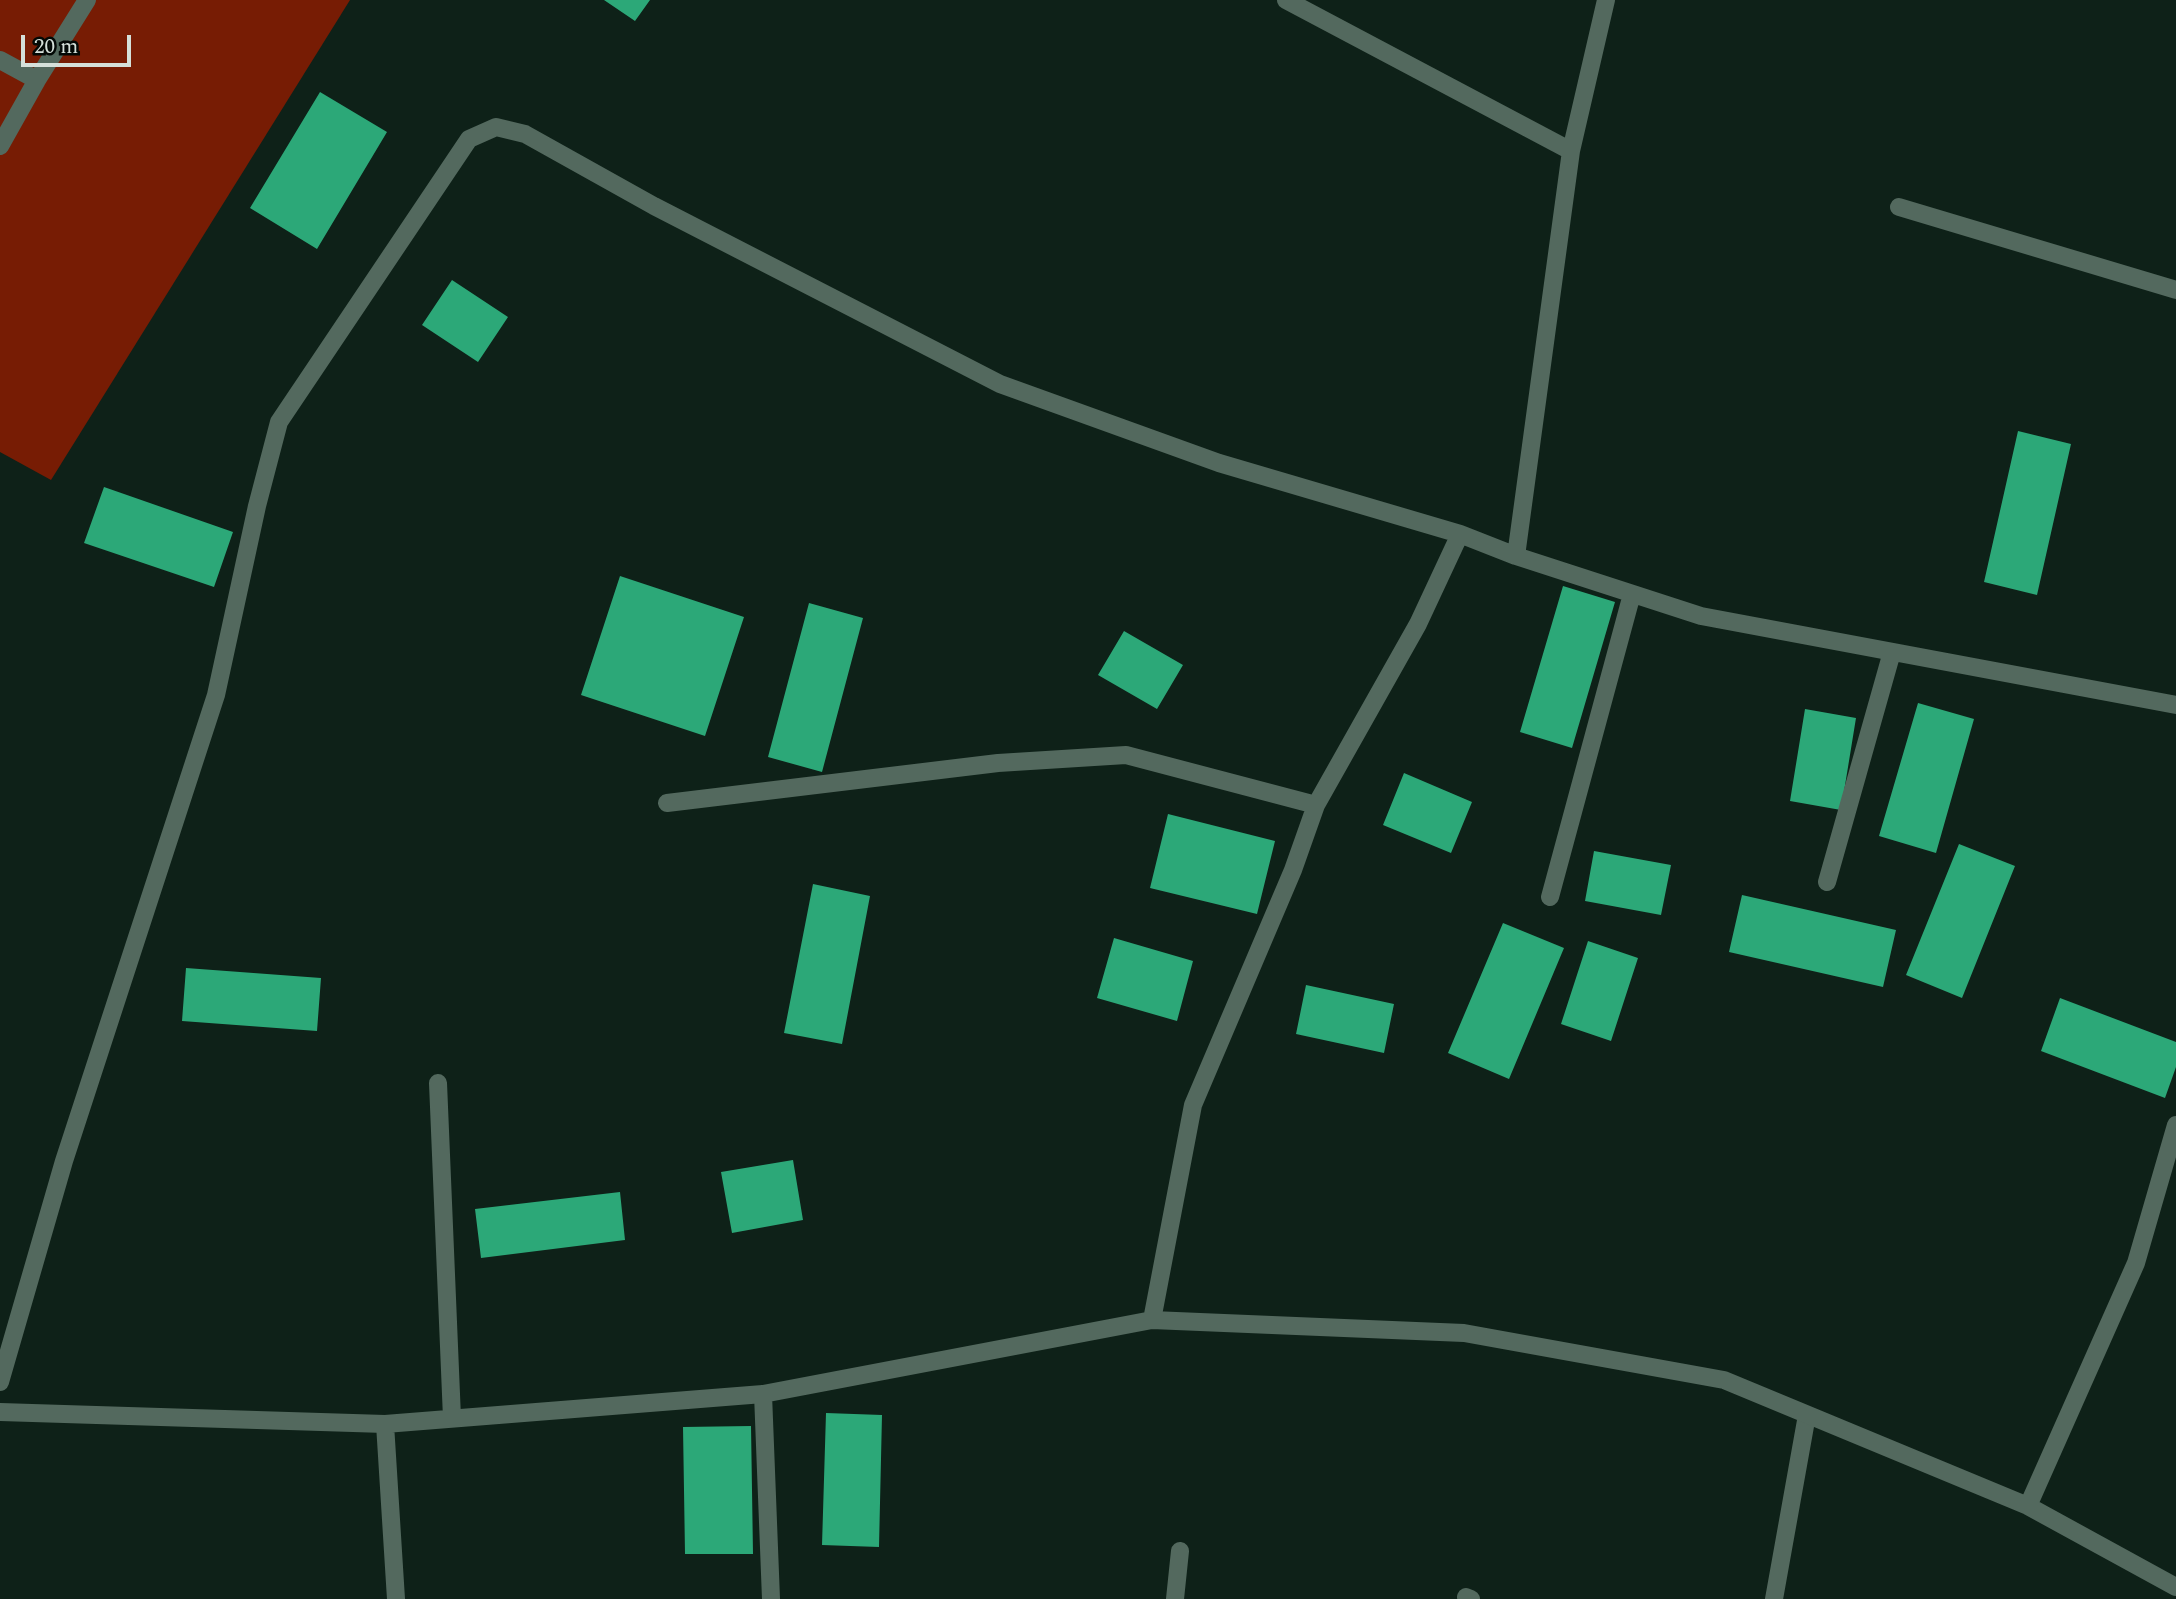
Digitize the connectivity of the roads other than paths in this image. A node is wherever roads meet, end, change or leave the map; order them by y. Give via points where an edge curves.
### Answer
1 (87, 0) edge
2 (1286, 0) edge
3 (1606, 0) edge
4 (0, 60) edge
5 (37, 80) junction
6 (0, 146) edge
7 (1571, 151) junction
8 (1899, 207) dead end
9 (2176, 290) edge
10 (1460, 534) junction
11 (1516, 555) junction
12 (1632, 593) junction
13 (1892, 652) junction
14 (2176, 705) edge
15 (667, 803) dead end
16 (1316, 806) junction
17 (1827, 882) dead end
18 (1550, 897) dead end
19 (438, 1083) dead end
20 (2176, 1125) edge
21 (1152, 1320) junction
22 (0, 1382) edge
23 (763, 1394) junction
24 (0, 1412) edge
25 (1807, 1415) junction
26 (452, 1418) junction
27 (385, 1424) junction
28 (2028, 1506) junction
29 (1180, 1551) dead end
30 (2176, 1587) edge
31 (396, 1599) edge
32 (771, 1599) edge
33 (1175, 1599) edge
34 (1774, 1599) edge

1 - 5 street
2 - 7 street
3 - 7 street
4 - 5 street
5 - 6 street
7 - 11 street
8 - 9 street
10 - 11 street
10 - 16 street via 1418,624
10 - 22 street via 1219,463 1000,384 524,134 496,127 469,139 279,422 216,695 64,1161
11 - 12 street
12 - 13 street via 1701,616
12 - 18 street
13 - 14 street
13 - 17 street
15 - 16 street via 998,763 1126,755
16 - 21 street via 1194,1105
19 - 26 street
20 - 28 street via 2136,1263
21 - 23 street
21 - 25 street via 1464,1333 1724,1380
23 - 26 street
23 - 32 street
24 - 27 street
25 - 28 street
25 - 34 street
26 - 27 street
27 - 31 street
28 - 30 street
29 - 33 street

